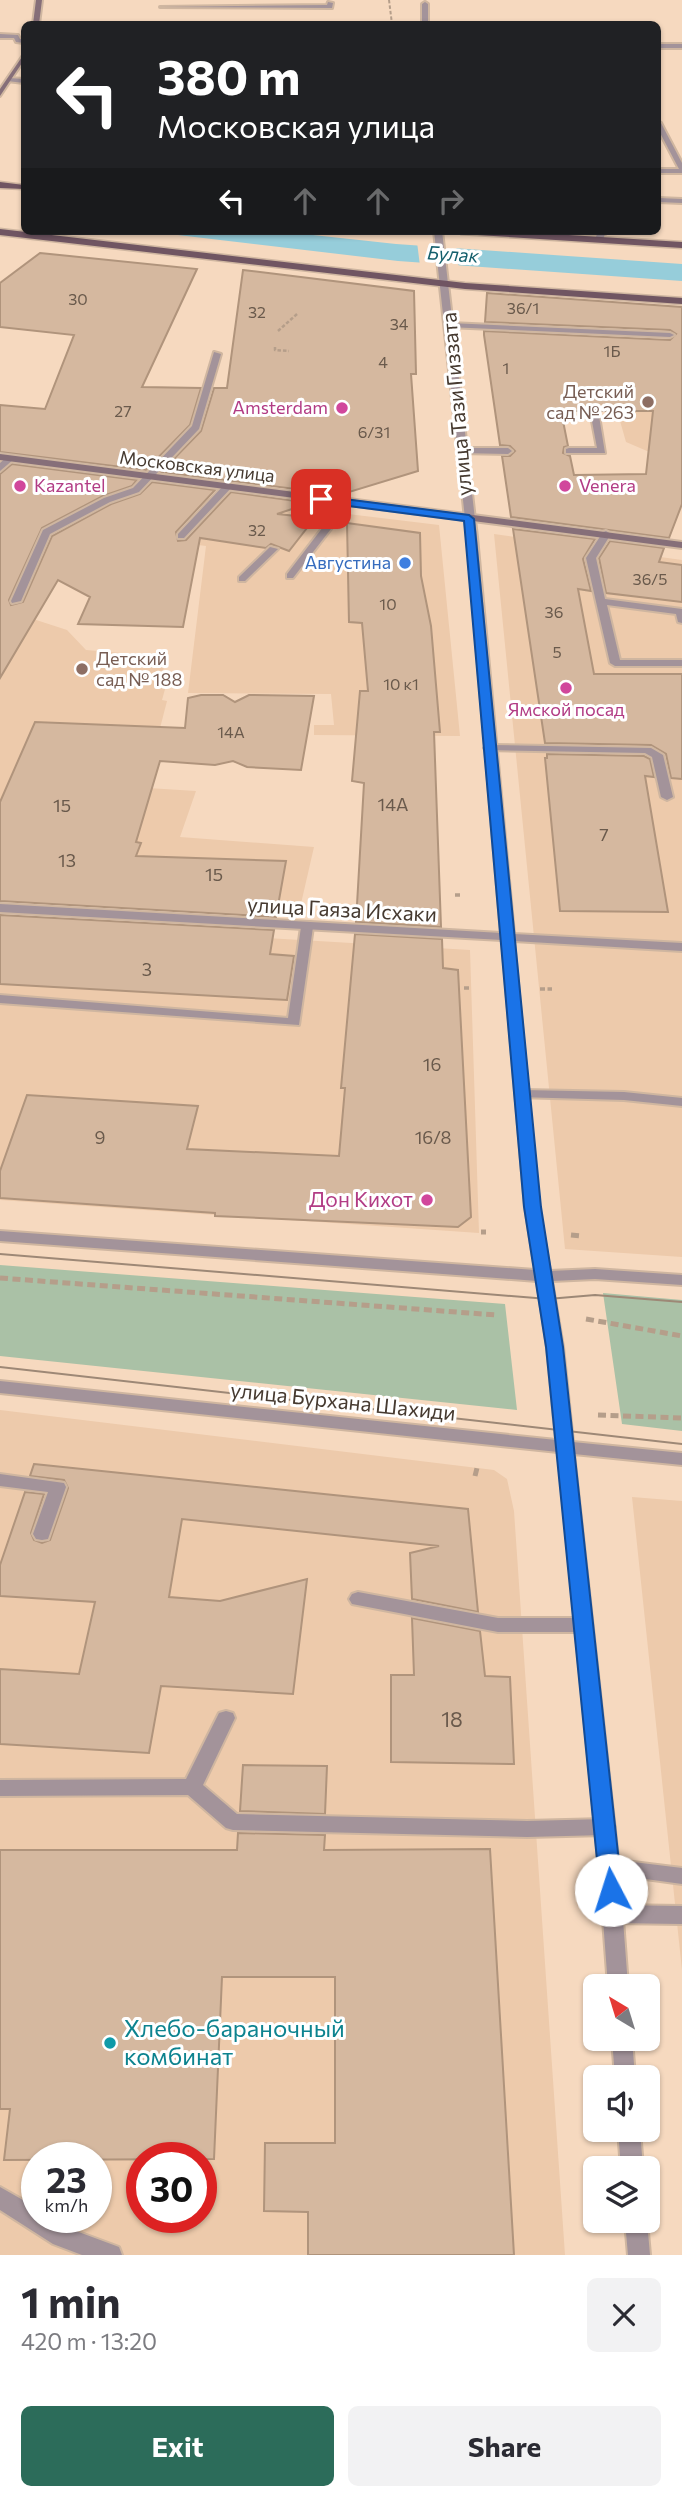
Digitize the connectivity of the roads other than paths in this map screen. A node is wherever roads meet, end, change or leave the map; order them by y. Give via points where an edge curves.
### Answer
1 (39, 0) edge
2 (330, 3) dead end
3 (425, 4) dead end
4 (163, 8) dead end
5 (36, 21) edge
6 (425, 21) edge
7 (0, 36) edge
8 (21, 40) edge
9 (661, 46) edge
10 (682, 46) edge
11 (21, 61) edge
12 (9, 80) junction
13 (21, 81) edge
14 (0, 94) edge
15 (661, 129) edge
16 (682, 170) edge
17 (661, 171) edge
18 (0, 185) edge
19 (21, 187) edge
20 (661, 200) edge
21 (682, 201) edge
22 (0, 232) edge
23 (21, 234) edge
24 (28, 235) edge
25 (438, 235) edge
26 (601, 235) edge
27 (682, 245) edge
28 (442, 279) junction
29 (682, 301) edge
30 (450, 325) junction
31 (670, 335) dead end
32 (217, 354) dead end
33 (595, 416) dead end
34 (462, 451) junction
35 (508, 451) dead end
36 (569, 451) dead end
37 (5, 458) edge
38 (0, 468) edge
39 (150, 477) junction
40 (226, 487) junction
41 (321, 499) junction
42 (346, 503) junction
43 (469, 519) junction
44 (301, 520) dead end
45 (606, 534) junction
46 (181, 536) dead end
47 (682, 545) edge
48 (273, 549) dead end
49 (289, 576) dead end
50 (242, 579) dead end
51 (16, 601) dead end
52 (601, 601) junction
53 (682, 620) edge
54 (682, 663) edge
55 (490, 748) junction
56 (667, 797) dead end
57 (0, 908) edge
58 (307, 927) junction
59 (506, 938) junction
60 (682, 947) edge
61 (0, 999) edge
62 (522, 1094) junction
63 (682, 1102) edge
64 (0, 1236) edge
65 (543, 1276) junction
66 (682, 1280) edge
67 (0, 1387) edge
68 (565, 1448) junction
69 (682, 1459) edge
70 (0, 1480) edge
71 (42, 1534) dead end
72 (358, 1600) dead end
73 (583, 1625) junction
74 (226, 1718) dead end
75 (192, 1787) junction
76 (0, 1788) edge
77 (605, 1827) junction
78 (609, 1867) junction
79 (682, 1876) edge
80 (612, 1914) junction
81 (682, 1915) edge
82 (617, 1974) edge
83 (0, 2198) edge
84 (637, 2233) edge
85 (111, 2255) edge
86 (639, 2255) edge

1 - 5 street
2 - 4 street via 330,7 320,8
3 - 6 street
7 - 8 street
9 - 10 street
11 - 12 street
12 - 13 street
12 - 14 street
15 - 16 street
16 - 17 street
18 - 19 main road
20 - 21 street
22 - 23 main road
24 - 28 main road
25 - 28 street, улица Тази Гиззата
26 - 27 main road
28 - 29 main road
28 - 30 street, улица Тази Гиззата
30 - 31 street
30 - 34 street, улица Тази Гиззата
32 - 39 street via 196,427
33 - 36 street via 602,451
34 - 35 street
34 - 43 street, улица Тази Гиззата
37 - 38 street
37 - 39 street, Московская улица
39 - 40 street, Московская улица
39 - 51 street via 136,490 46,532
40 - 41 street, Московская улица
40 - 46 street
41 - 42 street, Московская улица
41 - 44 street
42 - 43 street, Московская улица
42 - 49 street
43 - 45 street, Московская улица
43 - 55 street, улица Тази Гиззата
45 - 47 street, Московская улица
45 - 52 street via 591,558
48 - 50 street
52 - 53 street via 680,612
52 - 54 street via 615,663
55 - 56 street via 648,750 657,755
55 - 59 street, улица Тази Гиззата
57 - 58 street, улица Гаяза Исхаки
58 - 59 street, улица Гаяза Исхаки
58 - 61 street via 294,1022
59 - 60 street, улица Гаяза Исхаки
59 - 62 street, улица Тази Гиззата
62 - 63 street
62 - 65 street, улица Тази Гиззата
64 - 65 street
65 - 66 street
65 - 68 street, улица Тази Гиззата
67 - 68 street, улица Бурхана Шахиди
68 - 69 street, улица Бурхана Шахиди
68 - 73 street, улица Тази Гиззата
70 - 71 street via 58,1487
72 - 73 street via 498,1625
73 - 77 street, улица Тази Гиззата
74 - 75 street
75 - 76 street
75 - 77 street via 233,1822
77 - 78 street, улица Тази Гиззата
78 - 79 street
78 - 80 street, улица Тази Гиззата
80 - 81 street
80 - 82 street, улица Тази Гиззата
83 - 85 street via 61,2236
84 - 86 street

